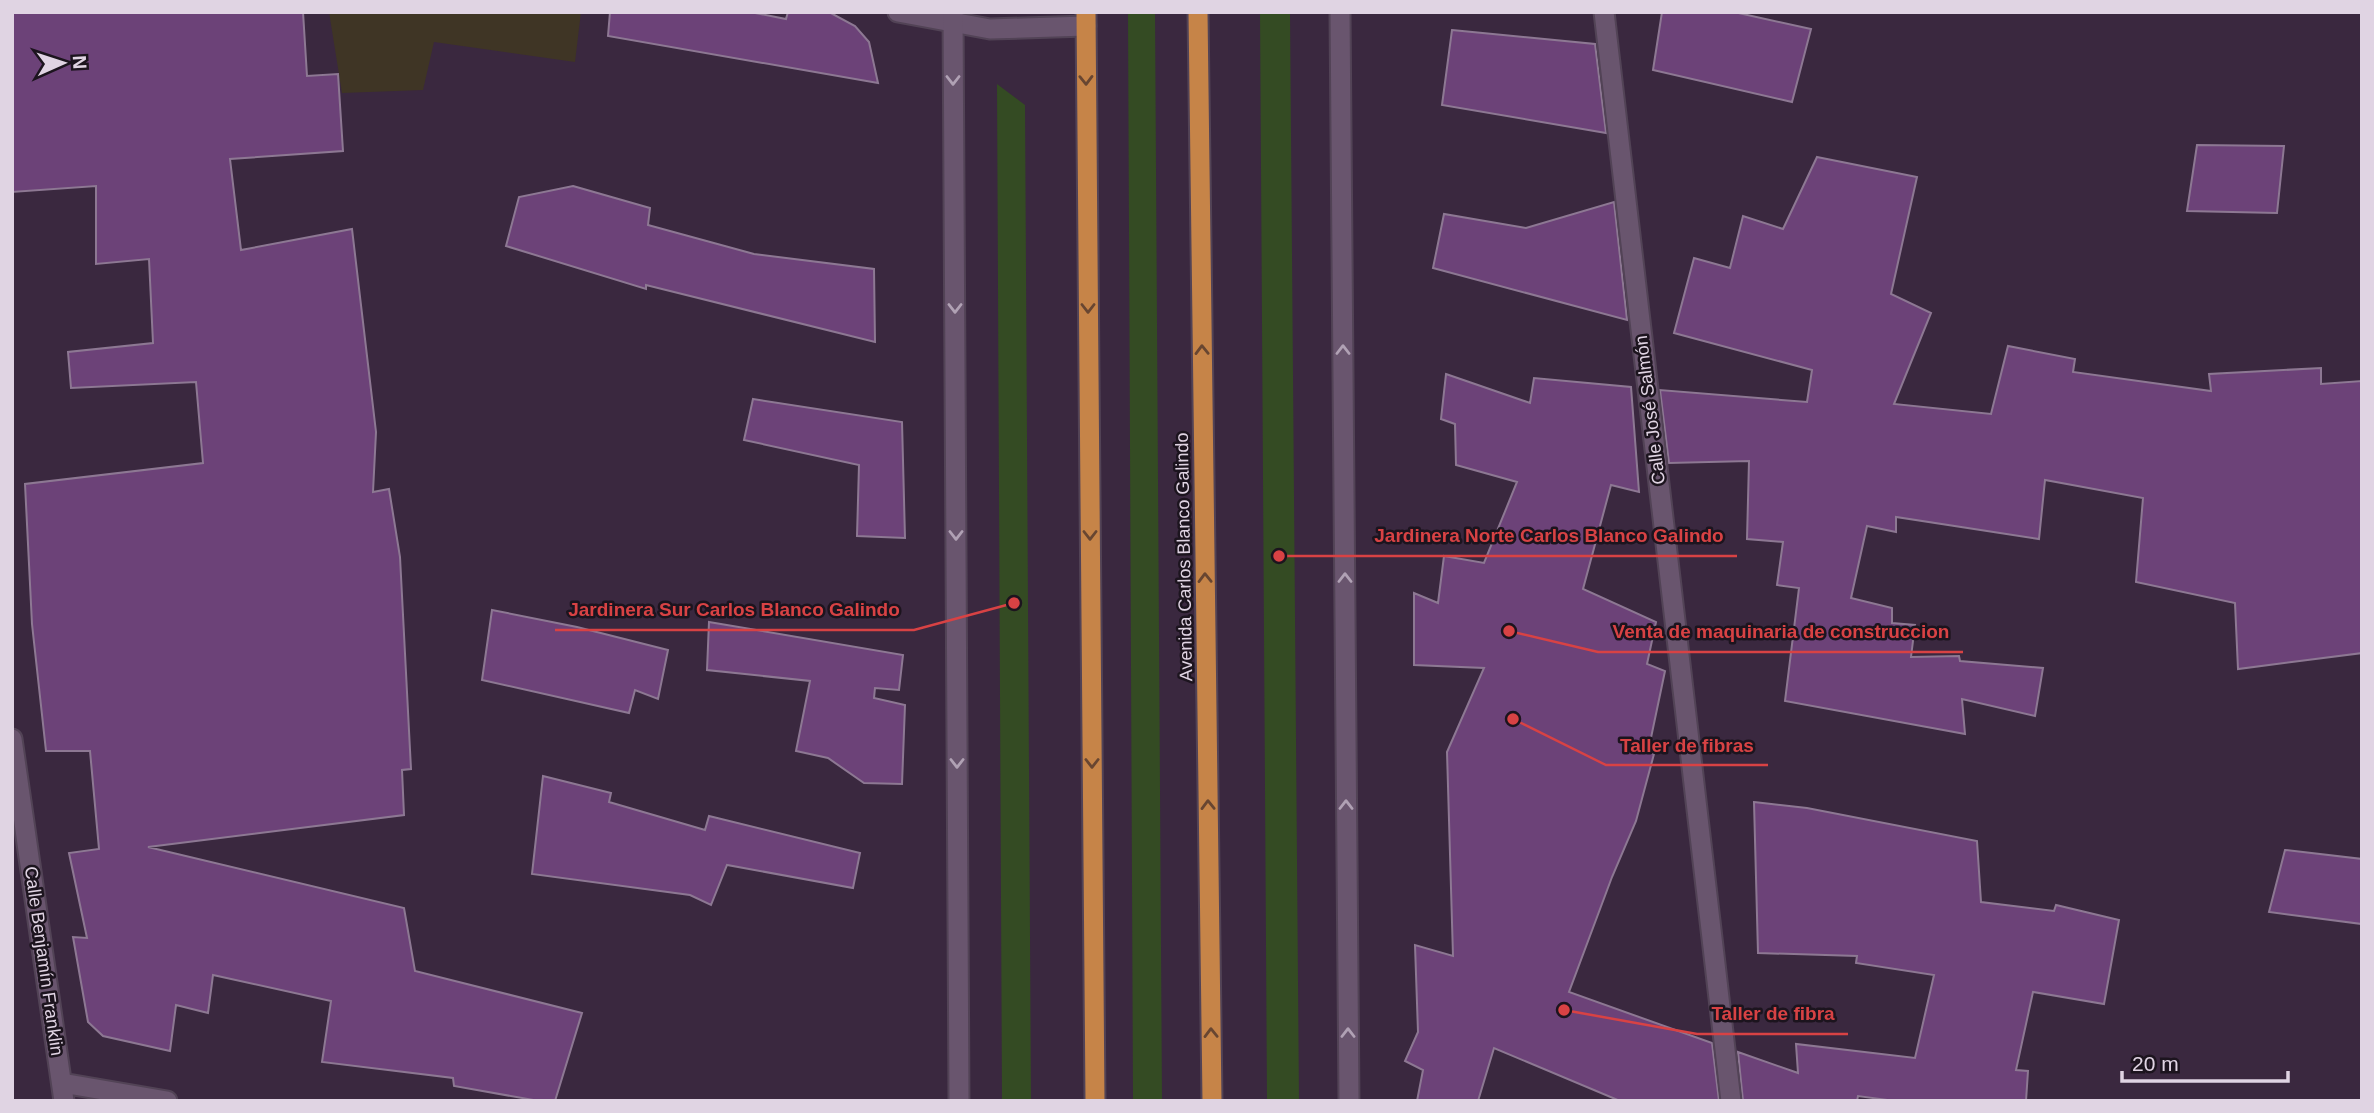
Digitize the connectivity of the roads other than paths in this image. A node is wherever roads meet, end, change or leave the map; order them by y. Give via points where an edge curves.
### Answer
1 (898, 12) edge
2 (1198, 12) edge
3 (1340, 12) edge
4 (1604, 12) edge
5 (953, 17) edge
6 (1086, 19) edge
7 (12, 739) edge
8 (22, 867) edge
9 (63, 1092) edge
10 (167, 1101) edge
11 (959, 1101) edge
12 (1095, 1101) edge
13 (1212, 1101) edge
14 (1349, 1101) edge
15 (1731, 1101) edge

1 - 5 street
13 -> 2 highway, Avenida Carlos Blanco Galindo
14 -> 3 street
4 - 15 street, Calle José Salmón
5 - 6 street via 990,29
5 -> 11 street
6 -> 12 highway
7 - 8 street, Calle Benjamín Franklin
8 - 9 street, Calle Benjamín Franklin
9 - 10 street

